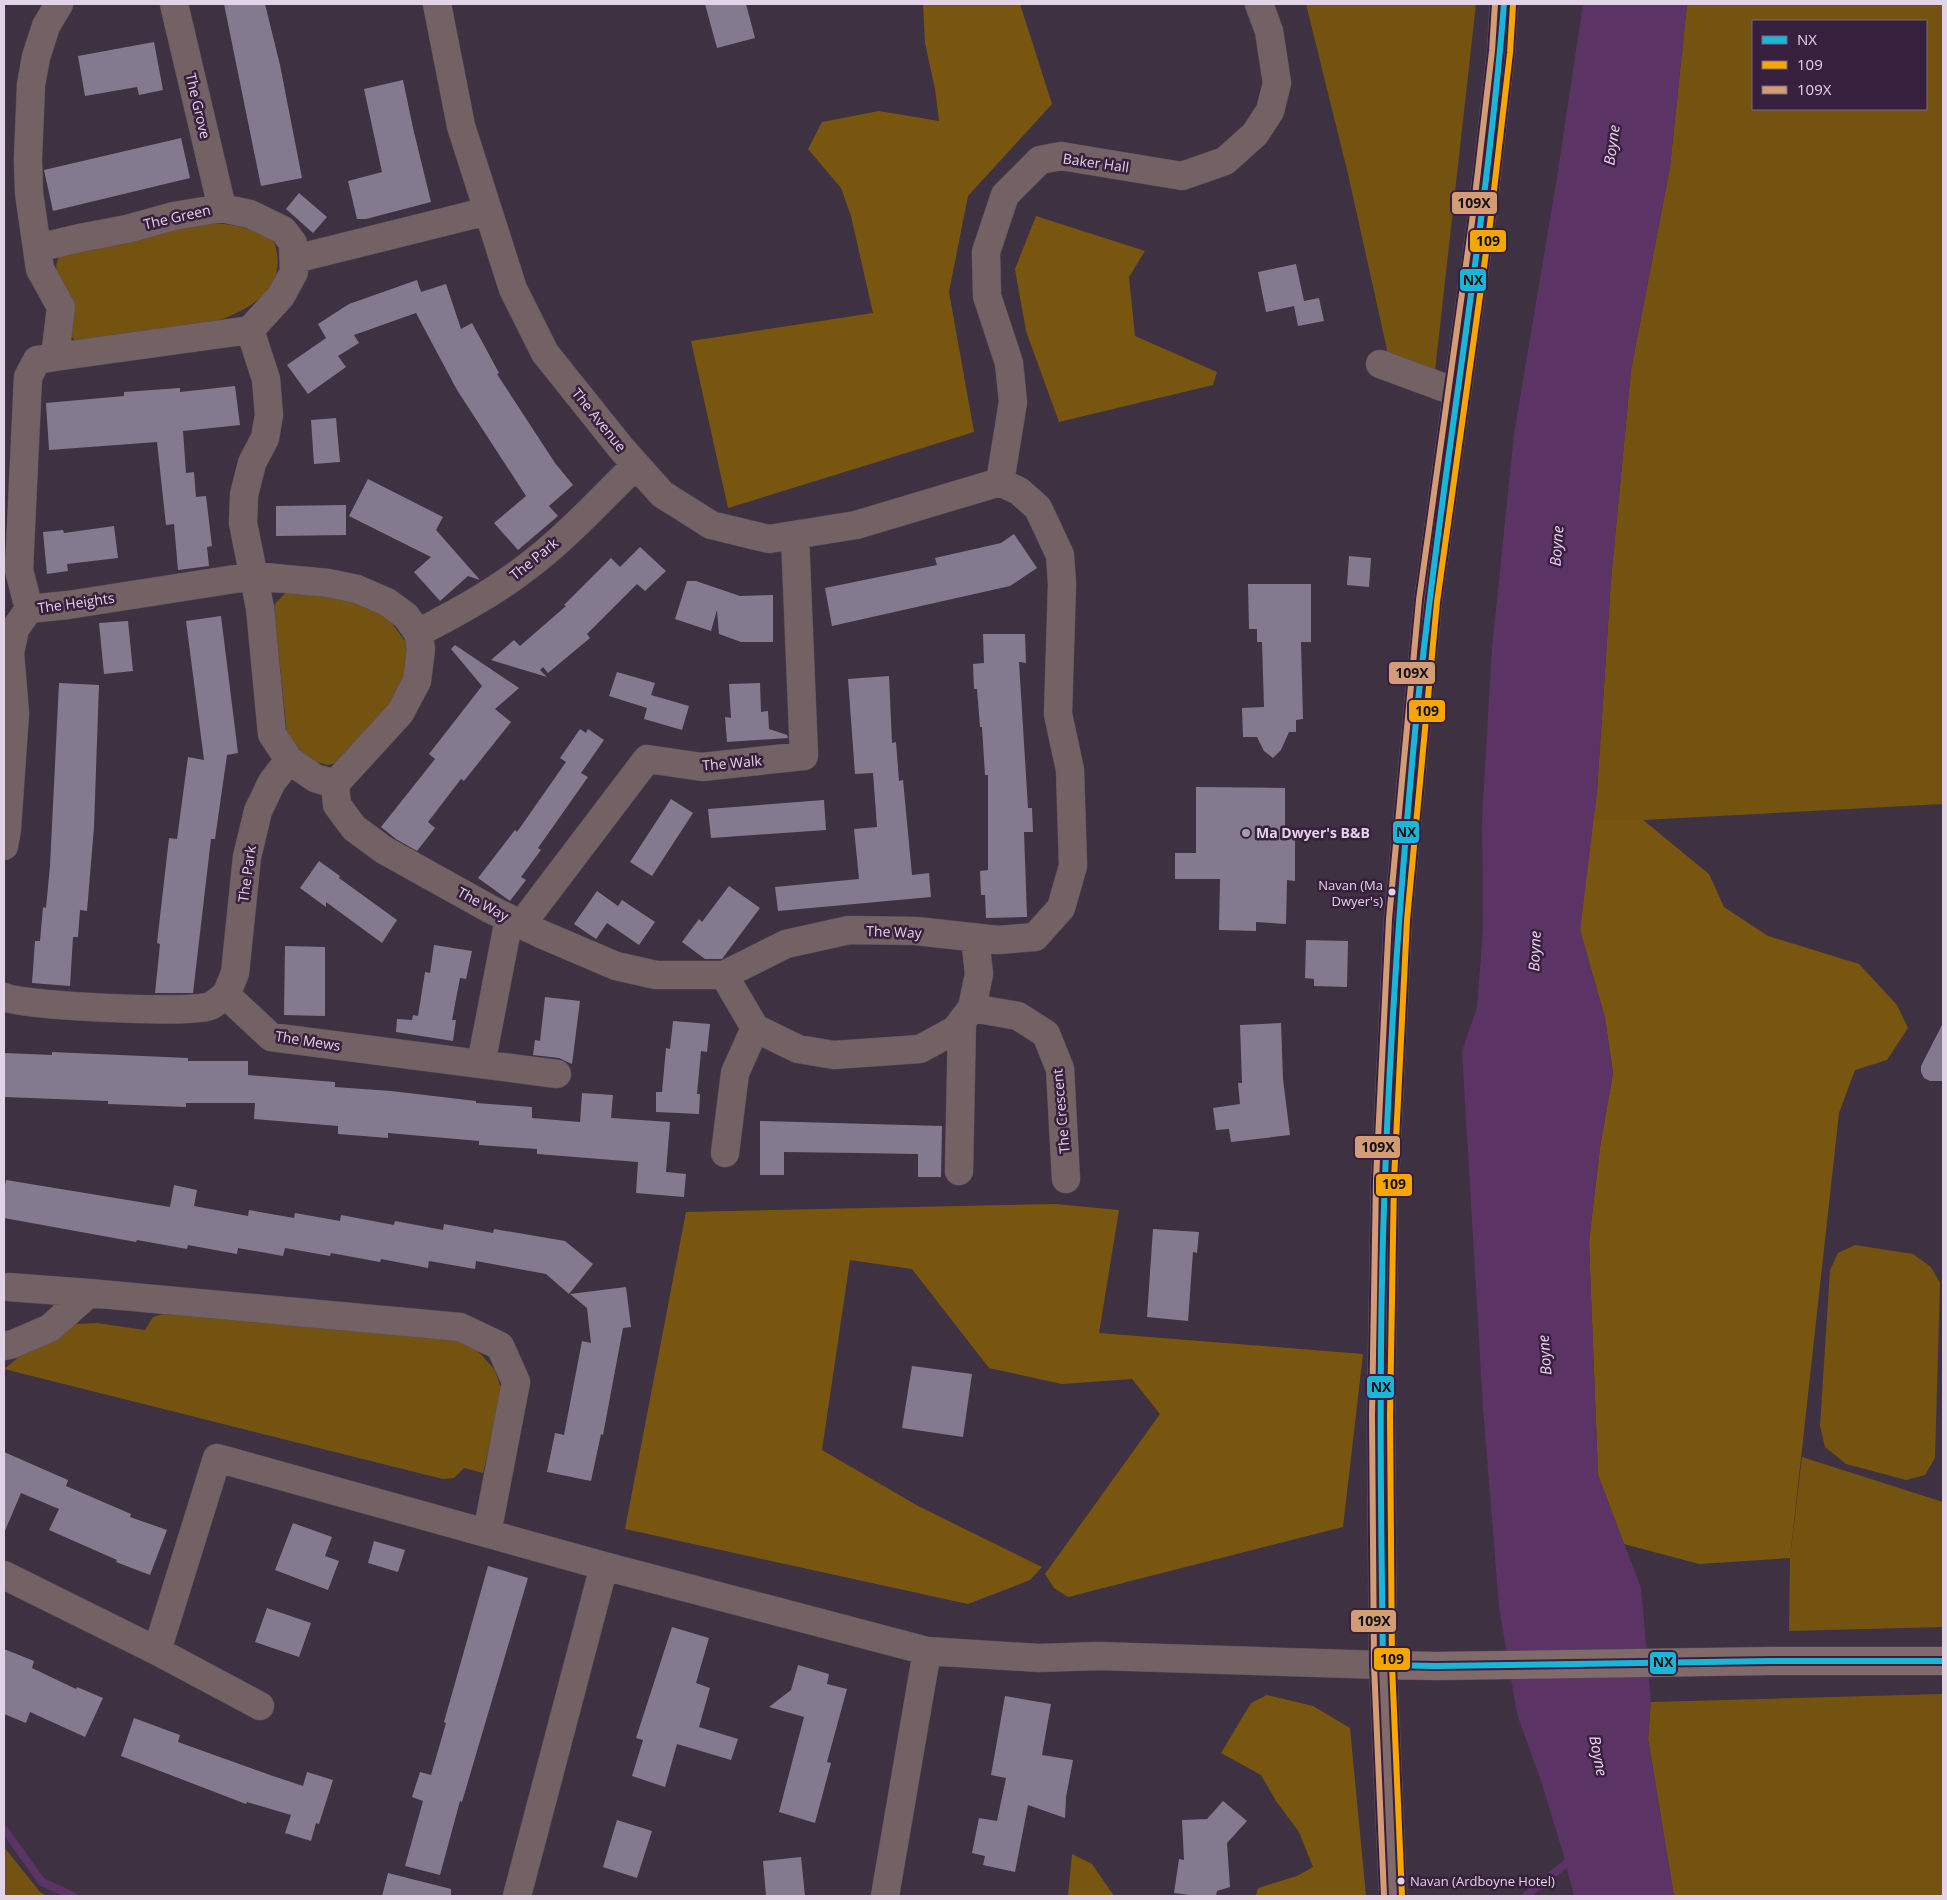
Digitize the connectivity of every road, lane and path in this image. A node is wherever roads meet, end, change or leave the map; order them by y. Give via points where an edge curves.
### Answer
1 (59, 4) edge
2 (174, 4) edge
3 (437, 4) edge
4 (1259, 4) edge
5 (1504, 4) edge
6 (222, 208) junction
7 (488, 211) junction
8 (37, 248) junction
9 (295, 259) junction
10 (250, 330) junction
11 (55, 357) junction
12 (1380, 364) dead end
13 (1456, 392) junction
14 (636, 466) junction
15 (1000, 482) junction
16 (795, 536) junction
17 (254, 576) junction
18 (29, 609) junction
19 (418, 633) junction
20 (289, 760) junction
21 (8, 767) edge
22 (334, 784) junction
23 (4, 846) edge
24 (515, 922) junction
25 (975, 938) junction
26 (724, 976) junction
27 (226, 995) junction
28 (4, 997) edge
29 (967, 1014) junction
30 (755, 1028) junction
31 (482, 1064) junction
32 (557, 1074) dead end
33 (725, 1153) dead end
34 (959, 1171) dead end
35 (1066, 1180) dead end
36 (8, 1287) dead end
37 (89, 1292) junction
38 (4, 1346) edge
39 (487, 1533) junction
40 (604, 1566) junction
41 (4, 1575) edge
42 (157, 1651) junction
43 (926, 1651) junction
44 (1943, 1661) edge
45 (1383, 1665) junction
46 (260, 1706) dead end
47 (517, 1896) edge
48 (886, 1896) edge
49 (1393, 1896) edge

1 - 8 street via 46,26 31,85 29,193
2 - 6 street, The Grove
3 - 7 street, The Avenue via 462,126
4 - 15 street, Baker Hall via 1269,31 1277,83 1270,111 1255,134 1226,161 1182,176 1061,156 1040,160 1005,195 986,252 987,296 1009,363 1013,402
5 - 13 main road via 1481,222
6 - 8 street, The Green
6 - 9 street, The Green via 250,214 283,230 293,243
7 - 9 street
7 - 14 street, The Avenue via 513,289 545,353
8 - 11 street via 40,269 61,307
9 - 10 street via 294,272 281,296
10 - 11 street
10 - 17 street via 266,379 269,415 265,438 252,463 244,496 243,524
11 - 18 street via 37,360 28,377 19,570
12 - 13 street
13 - 45 main road via 1428,601 1398,919 1384,1190 1381,1416
14 - 16 street, The Avenue via 662,494 711,526 769,540
14 - 19 street, The Park via 524,570 469,607
15 - 16 street, The Avenue via 856,526
15 - 25 street, The Way via 1019,491 1038,508 1060,555 1058,714 1070,770 1073,866 1061,908 1036,937
16 - 24 street, The Walk via 804,756 702,767 647,759
17 - 18 street, The Heights
17 - 19 street via 357,589 387,602 406,616
17 - 20 street via 272,734
18 - 21 street, The Heights via 14,629 10,654 15,713
19 - 22 street via 421,649 417,681 400,713
20 - 22 street via 314,778
20 - 27 street, The Park via 272,782 258,811 247,857 235,973
21 - 23 street, The Heights
22 - 24 street, The Way via 337,805 354,828 384,850
24 - 26 street, The Way via 616,966 656,975
24 - 31 street
25 - 26 street, The Way via 849,930 786,944
25 - 29 street via 979,974
26 - 30 street
27 - 28 street via 210,1006 164,1010 44,1003
27 - 31 street, The Mews via 271,1037
29 - 30 street via 955,1030 920,1049 834,1055 798,1049
29 - 34 street
29 - 35 street, The Crescent via 1018,1016 1046,1034 1060,1069
30 - 33 street via 735,1073
31 - 32 street, The Mews
36 - 37 street
37 - 38 street via 50,1328
37 - 39 street via 460,1327 500,1346 516,1382
39 - 40 street
39 - 42 street via 217,1458
40 - 43 street
40 - 47 street
41 - 42 street
42 - 46 street
43 - 45 street via 1039,1658 1099,1656
43 - 48 street
44 - 45 main road
45 - 49 main road

